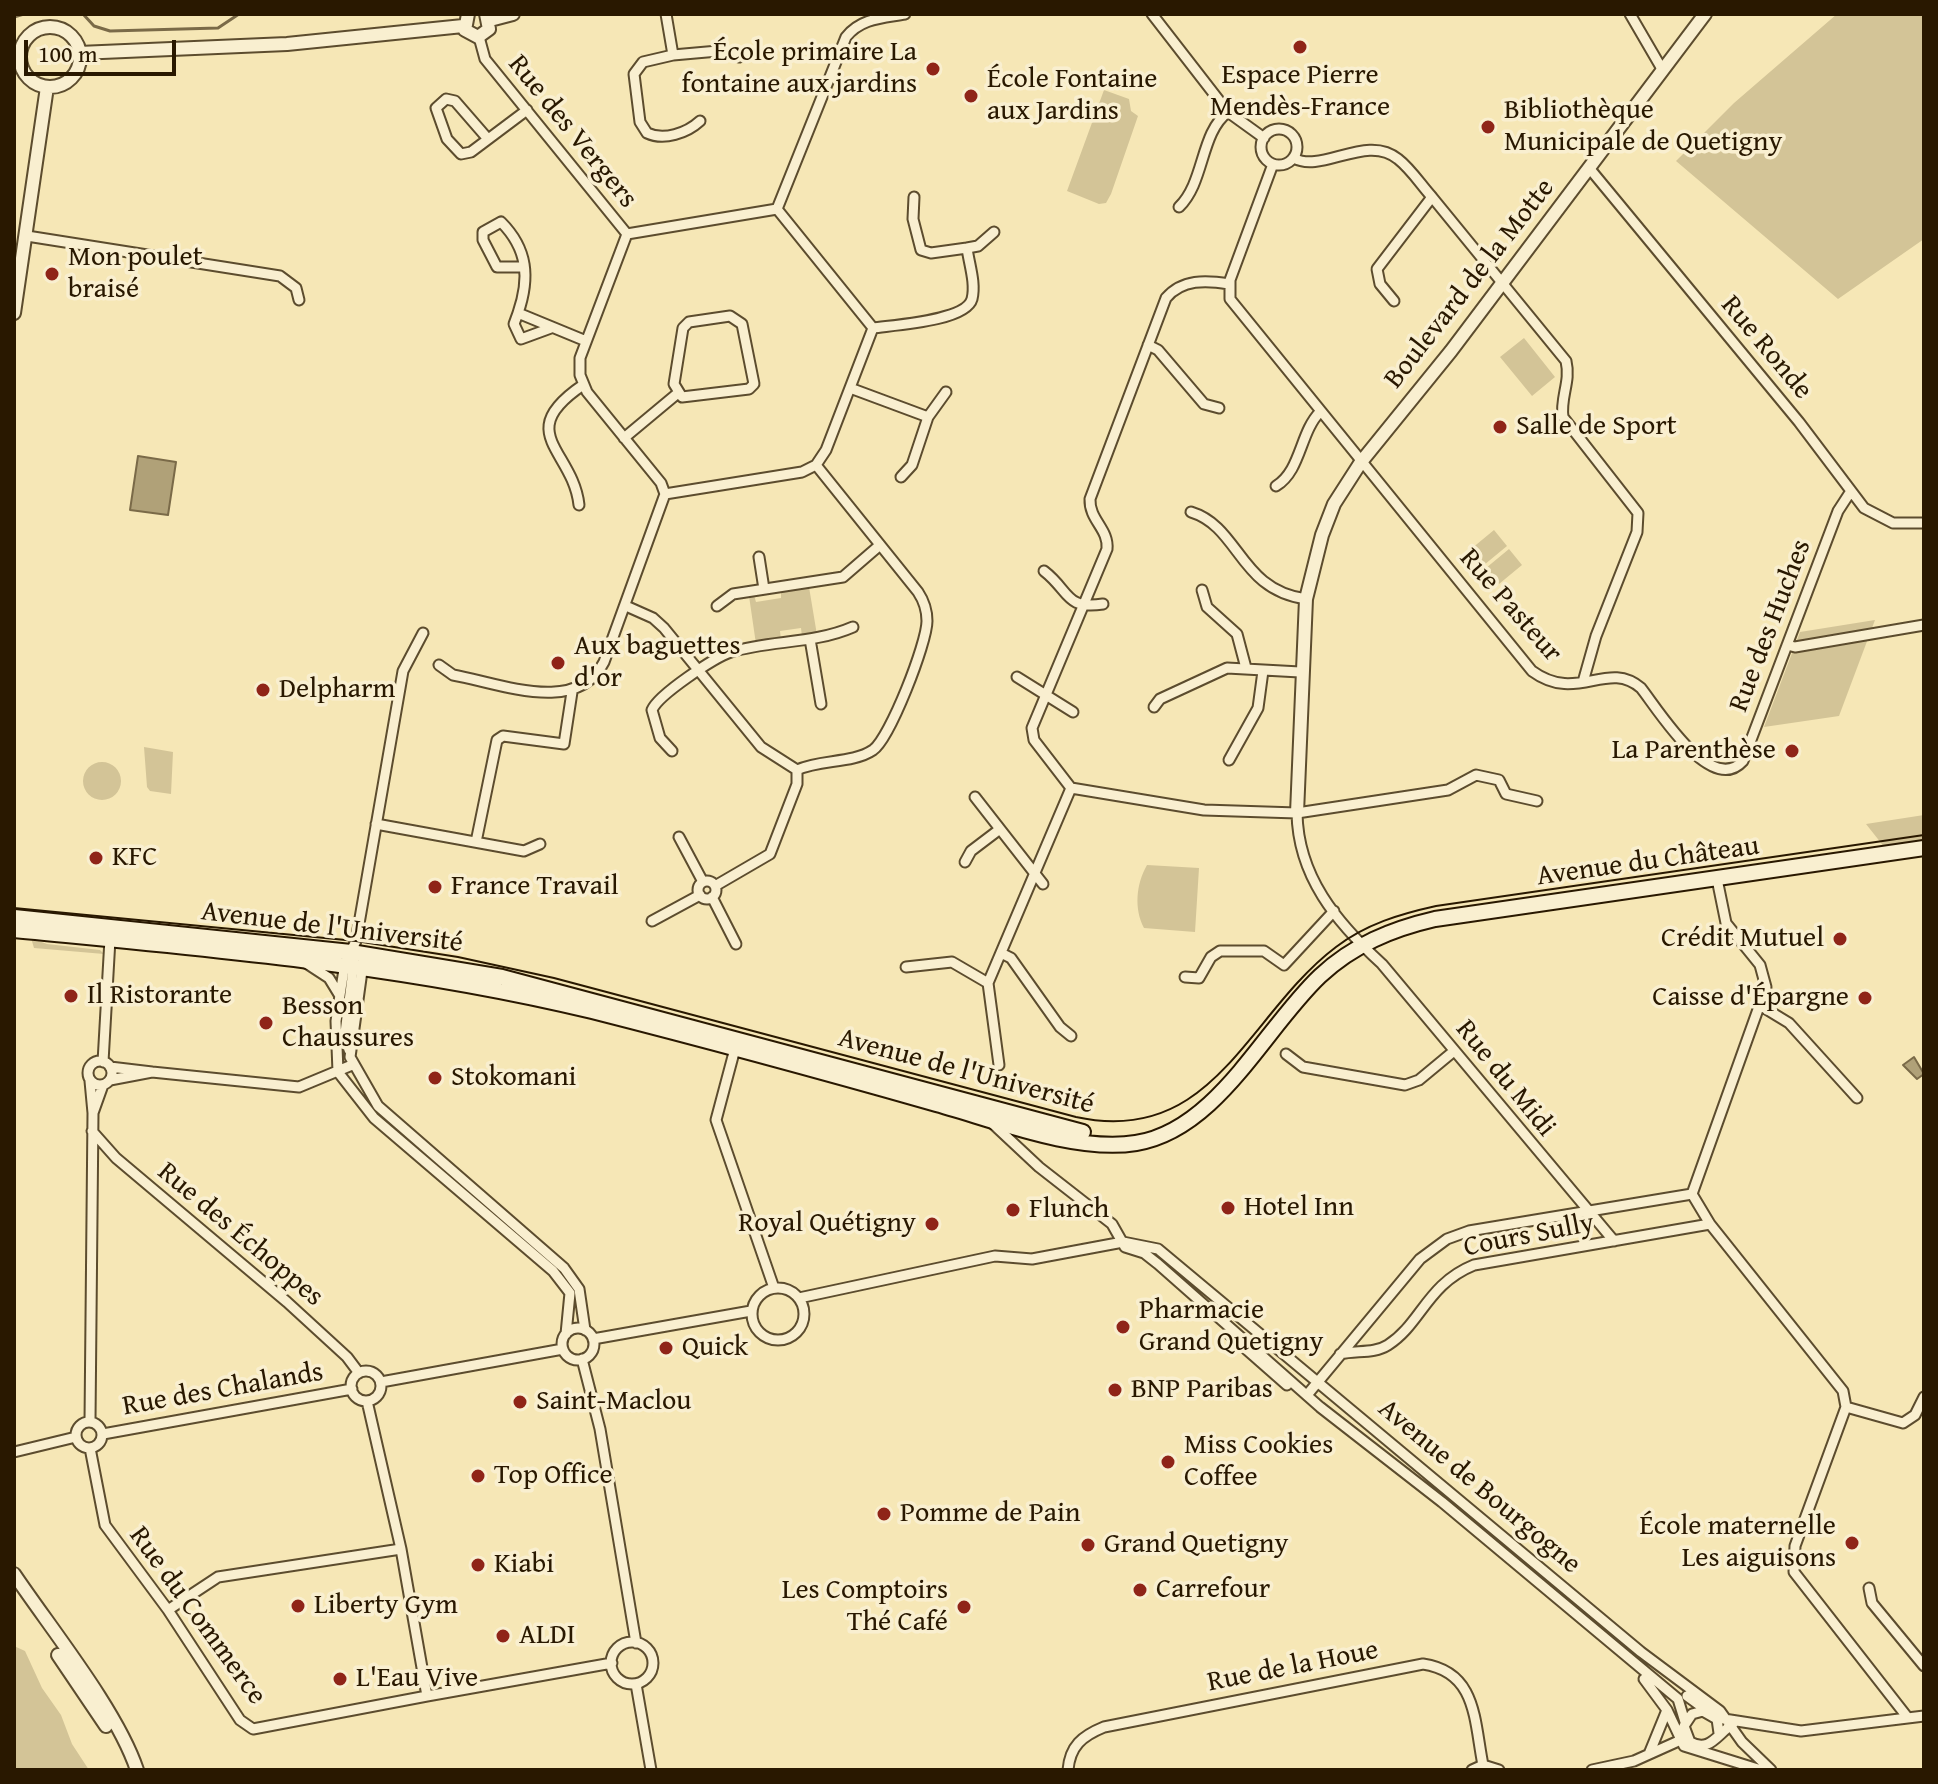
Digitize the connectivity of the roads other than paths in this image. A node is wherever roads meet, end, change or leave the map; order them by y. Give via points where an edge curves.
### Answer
1 (513, 14) edge
2 (666, 14) edge
3 (905, 14) edge
4 (1152, 14) edge
5 (1630, 14) edge
6 (1705, 14) edge
7 (488, 17) edge
8 (466, 20) edge
9 (49, 21) edge
10 (479, 37) junction
11 (79, 53) junction
12 (673, 55) junction
13 (739, 57) dead end
14 (1662, 69) junction
15 (47, 87) junction
16 (527, 110) junction
17 (1228, 112) junction
18 (700, 121) dead end
19 (1264, 138) junction
20 (488, 139) junction
21 (1294, 158) junction
22 (1273, 164) junction
23 (1590, 169) junction
24 (914, 197) dead end
25 (1432, 197) junction
26 (1179, 207) dead end
27 (777, 209) junction
28 (994, 232) dead end
29 (627, 234) junction
30 (27, 236) junction
31 (967, 248) junction
32 (523, 267) junction
33 (17, 278) edge
34 (1501, 282) junction
35 (1229, 284) junction
36 (299, 300) dead end
37 (1394, 301) dead end
38 (14, 313) edge
39 (518, 313) junction
40 (551, 328) junction
41 (873, 328) junction
42 (586, 341) junction
43 (1148, 345) junction
44 (583, 385) junction
45 (850, 388) junction
46 (946, 392) dead end
47 (678, 393) junction
48 (1219, 408) dead end
49 (1320, 412) junction
50 (928, 417) junction
51 (624, 438) junction
52 (1361, 462) junction
53 (816, 465) junction
54 (901, 477) dead end
55 (1276, 486) dead end
56 (1851, 491) junction
57 (665, 494) junction
58 (579, 505) dead end
59 (1191, 512) dead end
60 (1924, 523) edge
61 (880, 545) junction
62 (759, 557) dead end
63 (1044, 571) dead end
64 (764, 589) junction
65 (1202, 590) dead end
66 (1306, 599) junction
67 (1103, 604) dead end
68 (626, 606) junction
69 (717, 606) dead end
70 (1083, 607) junction
71 (1923, 625) edge
72 (853, 627) dead end
73 (423, 633) dead end
74 (810, 639) junction
75 (1787, 645) junction
76 (439, 665) dead end
77 (1246, 668) junction
78 (1263, 671) junction
79 (699, 672) junction
80 (1300, 672) junction
81 (1017, 677) dead end
82 (1583, 682) junction
83 (572, 692) junction
84 (1045, 696) junction
85 (821, 704) dead end
86 (1154, 707) dead end
87 (1073, 712) dead end
88 (672, 751) dead end
89 (1229, 760) dead end
90 (797, 770) junction
91 (1728, 770) joint
92 (1071, 788) junction
93 (975, 797) dead end
94 (1537, 801) dead end
95 (1297, 813) junction
96 (376, 824) junction
97 (1000, 829) junction
98 (679, 837) dead end
99 (476, 842) junction
100 (540, 844) dead end
101 (1924, 848) edge
102 (965, 862) dead end
103 (1034, 873) junction
104 (1717, 879) junction
105 (703, 882) junction
106 (1043, 884) dead end
107 (715, 886) junction
108 (700, 895) junction
109 (712, 897) junction
110 (1334, 911) junction
111 (14, 917) edge
112 (652, 921) dead end
113 (14, 930) edge
114 (110, 939) junction
115 (736, 944) dead end
116 (1361, 945) junction
117 (1001, 953) junction
118 (352, 957) junction
119 (298, 958) junction
120 (906, 967) dead end
121 (1185, 977) dead end
122 (988, 983) junction
123 (340, 996) junction
124 (1761, 1006) junction
125 (1071, 1036) dead end
126 (736, 1044) junction
127 (1454, 1051) junction
128 (1286, 1054) dead end
129 (351, 1061) junction
130 (106, 1064) junction
131 (999, 1065) dead end
132 (152, 1072) junction
133 (338, 1072) junction
134 (90, 1081) junction
135 (106, 1082) junction
136 (1857, 1098) dead end
137 (93, 1113) junction
138 (987, 1118) junction
139 (1189, 1120) junction
140 (92, 1131) junction
141 (1692, 1194) junction
142 (1587, 1211) junction
143 (1710, 1224) junction
144 (1614, 1241) junction
145 (1124, 1244) junction
146 (1152, 1260) junction
147 (921, 1272) junction
148 (774, 1288) junction
149 (798, 1299) junction
150 (751, 1311) junction
151 (585, 1330) junction
152 (566, 1334) junction
153 (593, 1339) junction
154 (563, 1349) junction
155 (1339, 1354) junction
156 (582, 1359) junction
157 (359, 1373) junction
158 (381, 1382) junction
159 (1316, 1384) junction
160 (352, 1389) junction
161 (1307, 1395) junction
162 (1924, 1397) edge
163 (367, 1401) junction
164 (1846, 1407) junction
165 (90, 1421) junction
166 (103, 1434) junction
167 (76, 1437) junction
168 (90, 1448) junction
169 (14, 1452) edge
170 (401, 1549) junction
171 (14, 1574) edge
172 (1869, 1588) dead end
173 (14, 1589) edge
174 (168, 1610) junction
175 (636, 1643) junction
176 (612, 1663) junction
177 (1924, 1666) edge
178 (636, 1684) junction
179 (427, 1696) junction
180 (1667, 1710) junction
181 (1711, 1714) junction
182 (1924, 1716) edge
183 (1908, 1718) junction
184 (1685, 1722) junction
185 (1730, 1723) junction
186 (1719, 1733) junction
187 (1682, 1739) junction
188 (1649, 1754) junction
189 (1483, 1765) junction
190 (137, 1770) edge
191 (651, 1770) edge
192 (1068, 1770) edge
193 (1472, 1770) edge
194 (1499, 1770) edge
195 (1592, 1770) edge
196 (1761, 1770) edge
197 (1771, 1770) edge

1 - 7 street
2 - 12 street
3 - 27 street via 866,21 846,37
4 - 17 street
5 - 14 street
6 - 14 street, Boulevard de la Motte
7 - 10 street via 486,33
8 - 10 street via 470,36
8 - 11 street via 287,44
9 - 11 street via 66,32
9 - 15 street via 26,39 20,57 30,79
10 - 16 street, Rue des Vergers via 485,59
11 - 15 street via 73,75
12 - 13 street via 718,51
12 - 18 street via 643,62 635,70 641,125 659,137 689,131
14 - 23 street, Boulevard de la Motte
15 - 30 street
16 - 20 street
16 - 29 street, Rue des Vergers
17 - 19 street
17 - 26 street via 1218,122 1190,196
19 - 21 street via 1276,129 1288,131 1296,141
19 - 22 street via 1262,152
20 - 20 street via 466,154 455,151 436,108 452,99
21 - 22 street
21 - 25 street via 1306,162 1378,150 1398,159
22 - 35 street
23 - 34 street, Boulevard de la Motte
23 - 56 street, Rue Ronde
24 - 31 street via 921,250
25 - 34 street
25 - 37 street via 1377,269 1380,284
27 - 29 street, Rue des Vergers
27 - 41 street
28 - 31 street
29 - 42 street
30 - 33 street
30 - 36 street via 280,276 296,288
31 - 41 street via 972,292 966,309
32 - 32 street via 522,249 502,223 483,232 497,267
32 - 39 street via 527,286
33 - 38 street
34 - 52 street, Boulevard de la Motte
34 - 82 street via 1566,361 1570,376 1561,406 1569,429 1638,513 1637,532
35 - 43 street via 1196,282 1173,291
35 - 49 street, Rue Pasteur via 1233,304
39 - 40 street
39 - 40 street via 514,324 521,339
40 - 42 street
41 - 45 street
42 - 44 street via 579,364
43 - 48 street via 1204,404
43 - 70 street via 1090,499 1091,514 1108,546
44 - 51 street
44 - 58 street via 558,402 550,422 559,459 577,486
45 - 50 street
45 - 53 street
46 - 50 street
47 - 47 street via 674,378 683,328 693,321 737,318 743,326 753,387 694,397
47 - 51 street
49 - 52 street, Rue Pasteur
49 - 55 street via 1310,422 1289,475
50 - 54 street via 912,465
51 - 57 street
52 - 66 street, Boulevard de la Motte via 1334,504
52 - 82 street, Rue Pasteur via 1532,671 1548,683
53 - 57 street via 802,472
53 - 61 street
56 - 60 street, Rue Ronde via 1864,508 1893,523
56 - 75 street, Rue des Huches via 1838,511
57 - 68 street
59 - 66 street via 1208,517 1265,585
61 - 64 street via 843,577
61 - 90 street via 923,599 927,621 890,731 865,754
62 - 64 street
63 - 70 street via 1070,601
64 - 69 street via 733,594
65 - 77 street via 1203,601 1237,634
66 - 80 street, Boulevard de la Motte
67 - 70 street
68 - 79 street via 657,621
68 - 83 street via 599,672
70 - 84 street
71 - 75 street
72 - 74 street
73 - 96 street via 403,671
74 - 79 street via 731,652
74 - 85 street
75 - 91 street, Rue des Huches via 1743,761
76 - 83 street via 453,675
77 - 78 street
77 - 86 street via 1216,671
78 - 80 street
78 - 89 street via 1258,708
79 - 88 street via 653,706 660,738
79 - 90 street via 761,747
80 - 95 street, Boulevard de la Motte
81 - 84 street
82 - 91 street, Rue Pasteur via 1614,677 1634,682 1700,761
83 - 99 street via 564,744 503,736 497,740
84 - 87 street
84 - 92 street via 1032,736
90 - 107 street via 797,784 770,854
92 - 95 street via 1204,810
92 - 103 street
93 - 97 street
94 - 95 street via 1506,794 1499,780 1476,775 1448,790
95 - 110 street, Boulevard de la Motte via 1302,859
96 - 99 street
96 - 118 street
97 - 102 street
97 - 103 street
98 - 105 street
99 - 100 street via 524,851
101 - 104 main road, Avenue du Château
103 - 106 street
103 - 117 street
104 - 116 main road, Avenue du Château via 1435,919
104 - 124 street via 1726,923 1763,971
105 - 107 street
105 - 108 street
107 - 109 street
108 - 109 street
108 - 112 street
109 - 115 street
110 - 116 street, Boulevard de la Motte
110 - 121 street via 1284,965 1264,951 1220,951 1199,978
111 - 118 main road, Avenue de l'Université
113 - 114 main road, Avenue de l'Université
114 - 119 main road, Avenue de l'Université
114 - 130 street
116 - 127 street, Rue du Midi
116 - 139 main road, Avenue du Château via 1319,978 1222,1090
117 - 122 street
117 - 125 street via 1011,958
118 - 119 main road, Avenue de l'Université
118 - 123 street
118 - 126 main road, Avenue de l'Université via 502,977
118 - 129 street via 345,1033
119 - 123 street via 325,975
120 - 122 street via 952,962
122 - 131 street
123 - 133 street
124 - 136 street via 1789,1023
124 - 141 street
126 - 138 main road, Avenue de l'Université
126 - 139 main road, Avenue de l'Université via 1087,1133 1146,1134
126 - 148 street via 717,1109 718,1131
127 - 128 street via 1405,1085 1303,1067
127 - 142 street, Rue du Midi
129 - 133 street
129 - 151 street via 378,1106 564,1268 579,1289
130 - 132 street
130 - 134 street via 90,1066
130 - 135 street
132 - 133 street via 299,1087
132 - 135 street
133 - 152 street via 374,1118 553,1271 570,1293
134 - 135 street
134 - 137 street
135 - 137 street
137 - 140 street
138 - 139 main road, Avenue de l'Université via 1109,1144 1152,1139
138 - 145 street via 1112,1224
140 - 157 street, Rue des Échoppes via 116,1158 287,1302
140 - 165 street
141 - 142 street, Cours Sully
141 - 143 street
142 - 144 street, Rue du Midi
142 - 155 street, Cours Sully via 1447,1239 1420,1259
143 - 144 street, Cours Sully
143 - 164 street via 1839,1384
144 - 155 street, Cours Sully via 1465,1269 1434,1292 1390,1344
145 - 146 street, Avenue de Bourgogne
145 - 147 street, Avenue de Bourgogne via 1032,1259 983,1258
145 - 159 street, Avenue de Bourgogne via 1149,1248
146 - 161 street, Avenue de Bourgogne
146 - 180 street, Avenue de Bourgogne via 1156,1271 1246,1351 1650,1683
147 - 149 street via 906,1269
147 - 149 street
148 - 149 street
148 - 150 street via 759,1295
149 - 150 street via 801,1327 789,1338 760,1333
150 - 153 street
151 - 152 street via 575,1328
151 - 153 street
152 - 154 street
153 - 156 street via 592,1351
154 - 156 street
154 - 158 street
155 - 159 street, Cours Sully
156 - 175 street via 600,1429
157 - 158 street via 372,1372
157 - 160 street
158 - 163 street via 379,1395
159 - 161 street, Cours Sully
159 - 181 street, Avenue de Bourgogne
159 - 185 street, Avenue de Bourgogne
160 - 163 street
160 - 166 street, Rue des Chalands
161 - 184 street, Avenue de Bourgogne via 1678,1699
162 - 164 street via 1915,1415 1903,1423
163 - 170 street
164 - 183 street via 1795,1546 1794,1572
165 - 166 street
165 - 167 street via 79,1426
166 - 168 street
167 - 168 street
167 - 169 street
168 - 174 street, Rue du Commerce via 105,1525
170 - 174 street via 218,1577
170 - 179 street
171 - 190 street via 100,1701
172 - 177 street via 1872,1603
173 - 190 street
174 - 179 street, Rue du Commerce via 240,1720 253,1729
175 - 176 street via 616,1650
175 - 178 street via 647,1649 653,1662 650,1674
176 - 178 street via 616,1677
176 - 179 street
178 - 191 street
180 - 187 street, Avenue de Bourgogne
180 - 188 street
181 - 184 street via 1692,1714
181 - 185 street
181 - 186 street
182 - 183 street
183 - 185 street via 1822,1731
184 - 187 street
185 - 186 street
185 - 197 street, Avenue de Bourgogne
186 - 187 street via 1707,1746
187 - 188 street
187 - 196 street via 1689,1750
188 - 195 street
189 - 192 street, Rue de la Houe via 1463,1684 1443,1667 1423,1664 1104,1727 1077,1743
189 - 193 street
189 - 194 street

